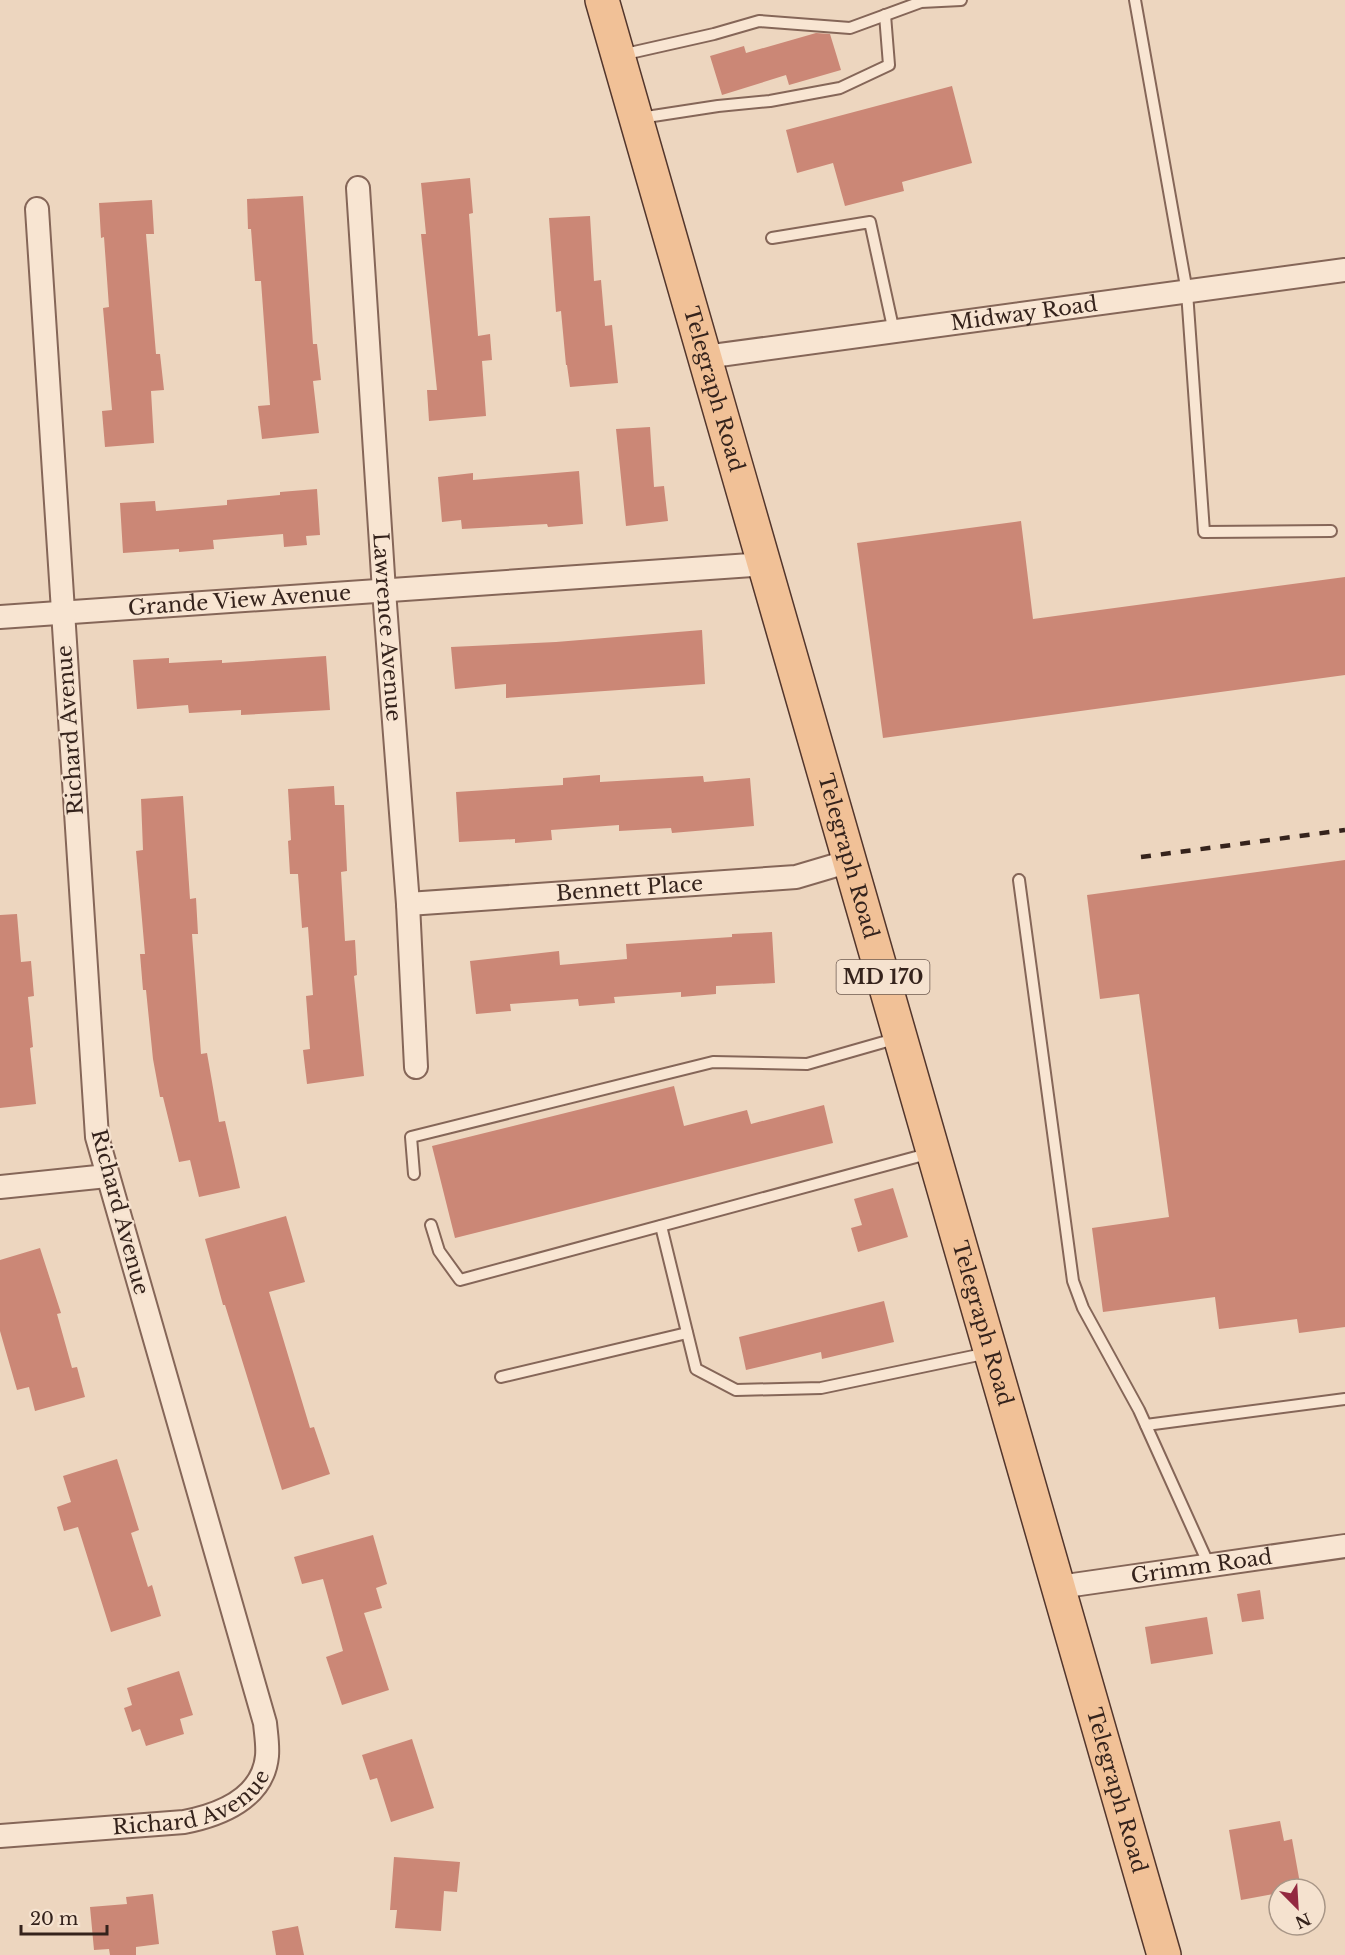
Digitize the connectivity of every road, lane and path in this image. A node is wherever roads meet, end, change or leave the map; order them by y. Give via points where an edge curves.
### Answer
1 (602, 0) edge
2 (961, 0) edge
3 (1135, 0) edge
4 (885, 15) junction
5 (618, 56) junction
6 (636, 118) junction
7 (358, 188) dead end
8 (37, 209) dead end
9 (772, 238) dead end
10 (1345, 270) edge
11 (1187, 292) junction
12 (894, 332) junction
13 (705, 357) junction
14 (1331, 531) dead end
15 (766, 564) junction
16 (384, 591) junction
17 (62, 613) junction
18 (0, 617) edge
19 (850, 861) junction
20 (1019, 880) dead end
21 (408, 904) junction
22 (900, 1037) junction
23 (416, 1067) dead end
24 (934, 1153) junction
25 (414, 1174) dead end
26 (107, 1176) junction
27 (0, 1187) edge
28 (431, 1225) dead end
29 (661, 1226) junction
30 (687, 1333) junction
31 (991, 1352) junction
32 (501, 1377) dead end
33 (1345, 1399) edge
34 (1146, 1425) junction
35 (1345, 1546) edge
36 (1209, 1565) junction
37 (1059, 1587) junction
38 (0, 1836) edge
39 (1164, 1955) edge

1 - 5 main road, Telegraph Road / MD 170
2 - 4 lane via 921,2
3 - 11 lane
4 - 5 lane via 850,28 759,21
4 - 6 lane via 889,65 840,88
5 - 6 main road, Telegraph Road / MD 170
6 - 13 main road, Telegraph Road / MD 170
7 - 16 street, Lawrence Avenue
8 - 17 street, Richard Avenue
9 - 12 lane via 870,222
10 - 11 street, Midway Road
11 - 12 street, Midway Road
11 - 14 lane via 1204,532
12 - 13 street, Midway Road
13 - 15 main road, Telegraph Road / MD 170
15 - 16 street, Grande View Avenue
15 - 19 main road, Telegraph Road / MD 170
16 - 17 street, Grande View Avenue
16 - 21 street, Lawrence Avenue
17 - 18 street, Grande View Avenue
17 - 26 street, Richard Avenue via 97,1137
19 - 21 street, Bennett Place via 796,877
19 - 22 main road, Telegraph Road / MD 170
20 - 34 lane via 1073,1281 1083,1308
21 - 23 street, Lawrence Avenue
22 - 24 main road, Telegraph Road / MD 170
22 - 25 lane via 807,1064 713,1062 411,1137
24 - 29 lane
24 - 31 main road, Telegraph Road / MD 170
26 - 27 street
26 - 38 street, Richard Avenue via 265,1723 267,1757 264,1770 243,1799 205,1818
28 - 29 lane via 439,1251 460,1280
29 - 30 lane
30 - 31 lane via 696,1369 736,1390 821,1388
30 - 32 lane
31 - 37 main road, Telegraph Road / MD 170
33 - 34 lane
34 - 36 lane
35 - 36 street, Grimm Road
36 - 37 street, Grimm Road
37 - 39 main road, Telegraph Road / MD 170

